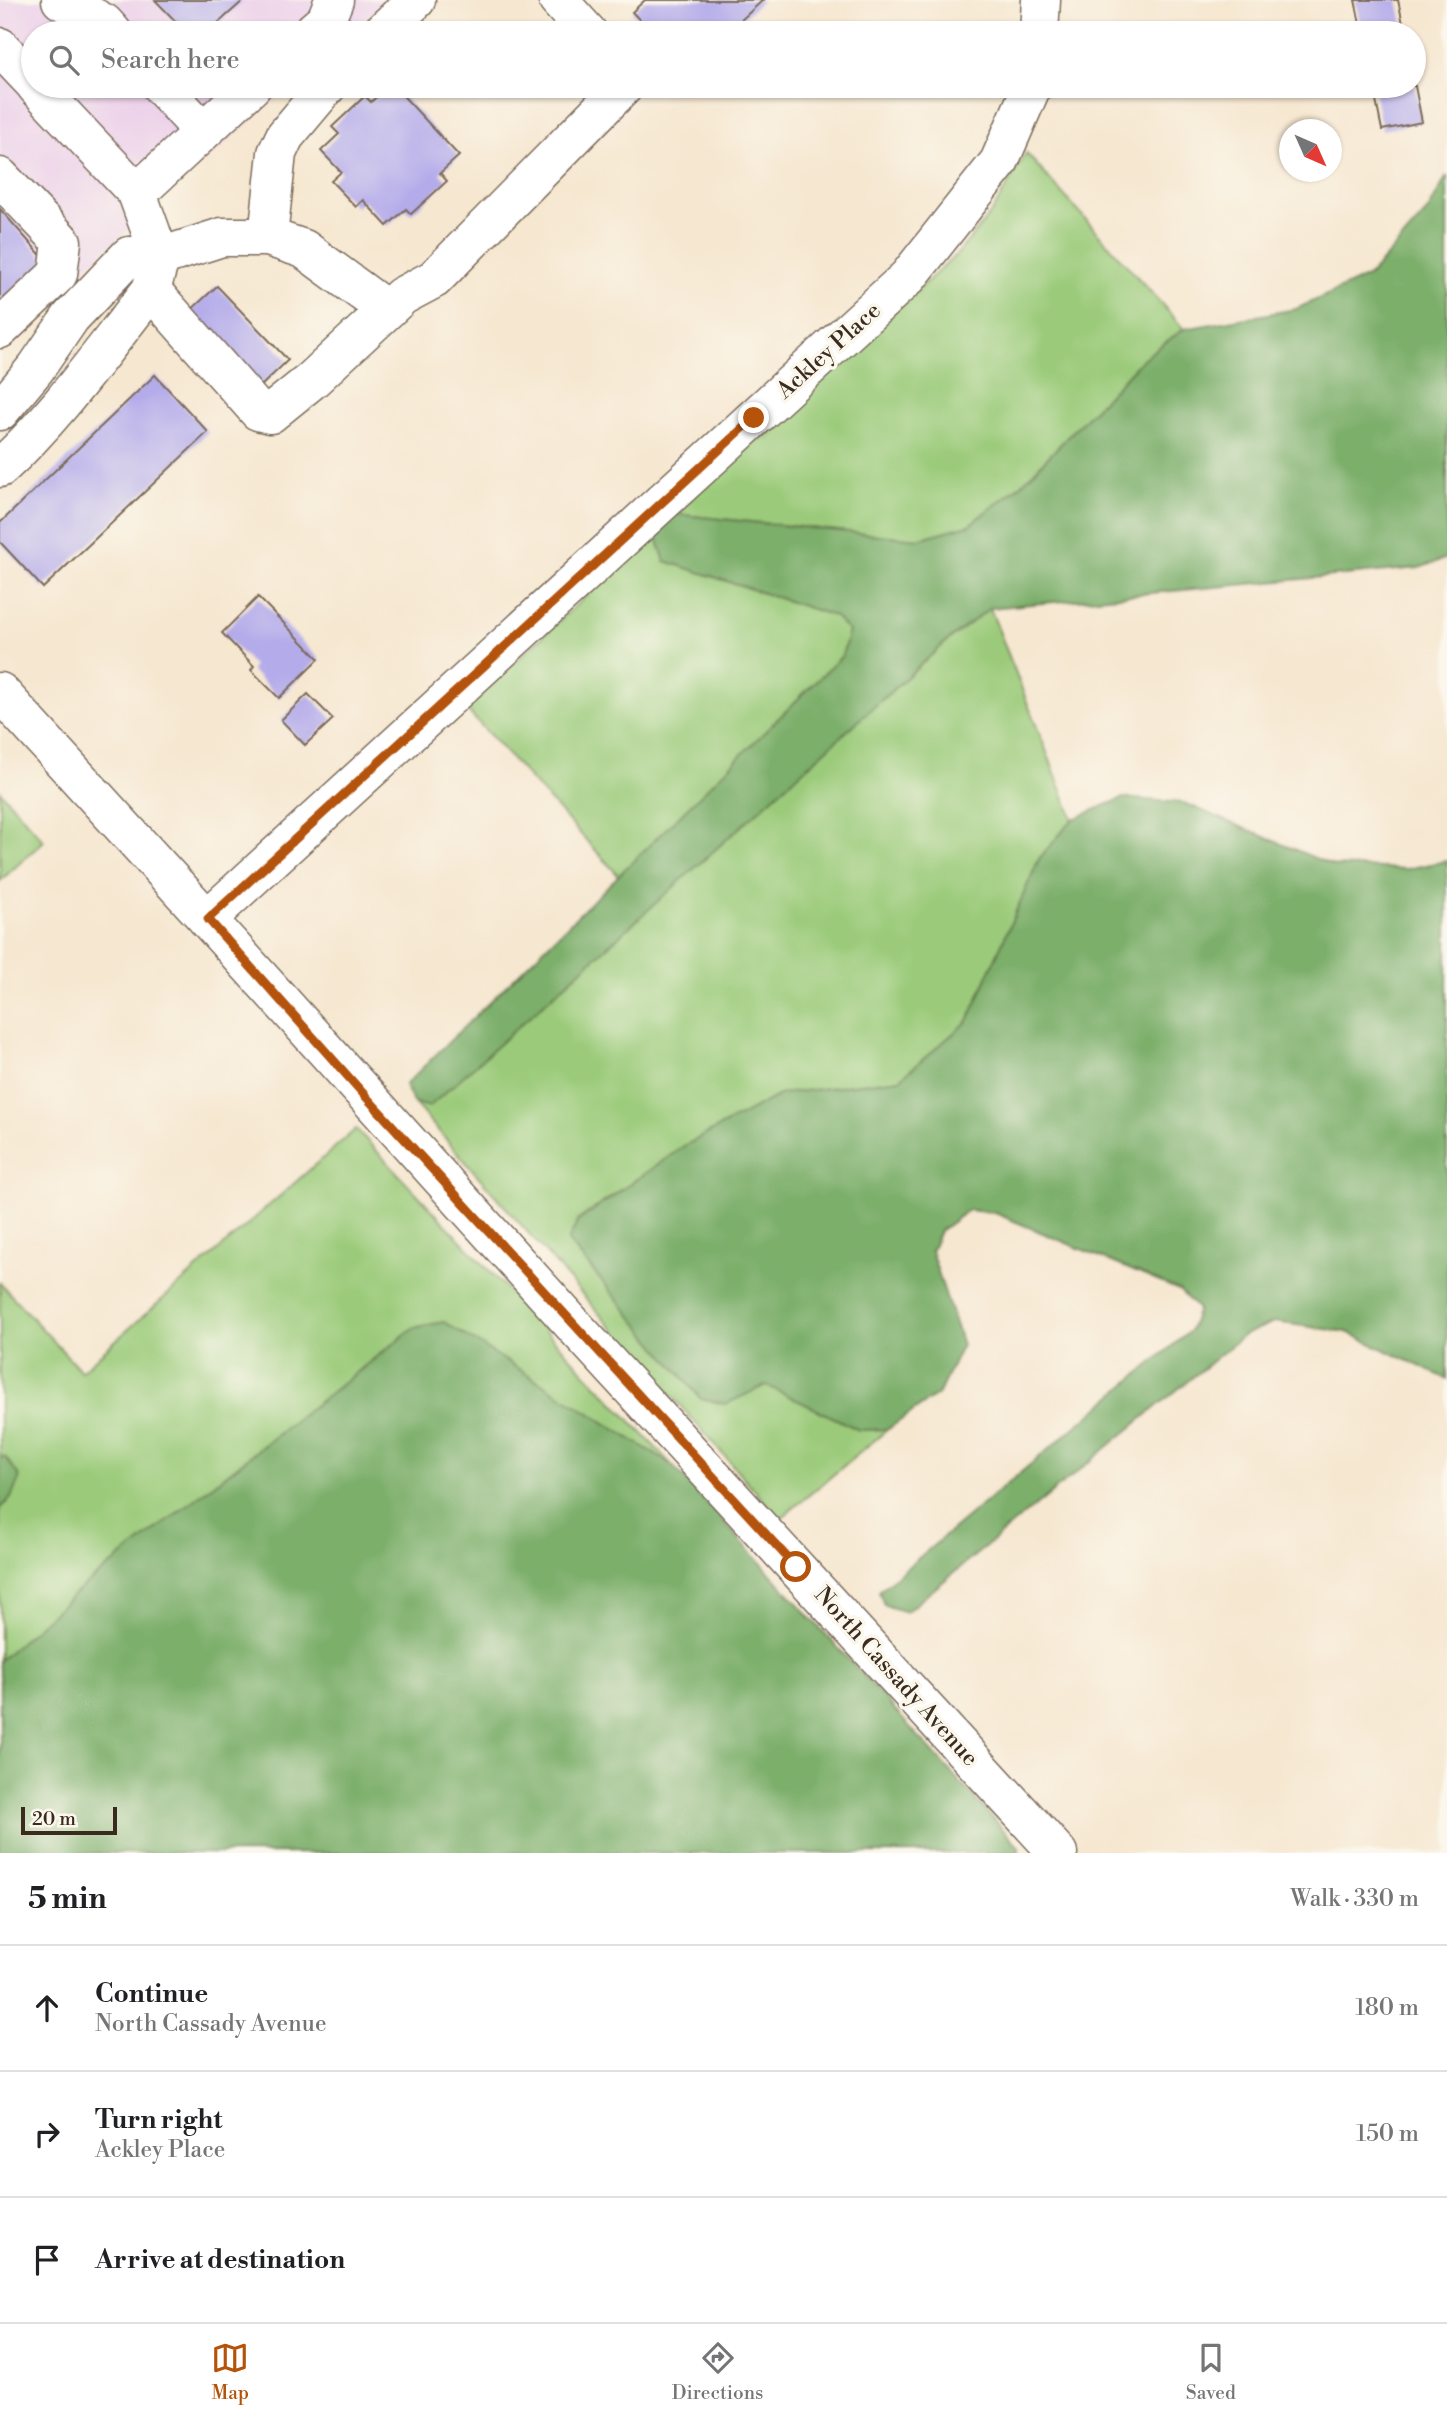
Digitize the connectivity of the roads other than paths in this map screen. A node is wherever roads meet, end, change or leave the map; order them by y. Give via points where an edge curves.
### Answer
1 (61, 0) edge
2 (334, 0) edge
3 (416, 0) edge
4 (558, 0) edge
5 (1041, 0) edge
6 (105, 19) edge
7 (325, 21) edge
8 (394, 21) edge
9 (577, 21) edge
10 (1040, 21) edge
11 (0, 47) edge
12 (21, 69) edge
13 (48, 98) edge
14 (172, 98) edge
15 (238, 98) edge
16 (317, 98) edge
17 (612, 98) edge
18 (1027, 98) edge
19 (202, 130) junction
20 (0, 177) edge
21 (137, 193) junction
22 (268, 237) junction
23 (155, 273) junction
24 (387, 310) junction
25 (0, 329) edge
26 (0, 411) edge
27 (0, 468) edge
28 (0, 692) edge
29 (208, 919) junction
30 (1058, 1853) edge

1 - 6 street
2 - 7 street
3 - 8 street
4 - 9 street
5 - 10 street
11 - 12 street
13 - 21 street
14 - 19 street
15 - 19 street
16 - 22 street via 285,136 277,153
17 - 24 street via 434,279
18 - 29 street, Ackley Place via 999,162 908,277
19 - 21 street
20 - 25 street via 62,242 58,274
21 - 23 street
22 - 23 street via 222,237
22 - 24 street via 304,249
23 - 24 street via 258,411 270,414
23 - 26 street via 128,256 71,317
23 - 27 street via 64,398
28 - 29 street, North Cassady Avenue
29 - 30 street, North Cassady Avenue

